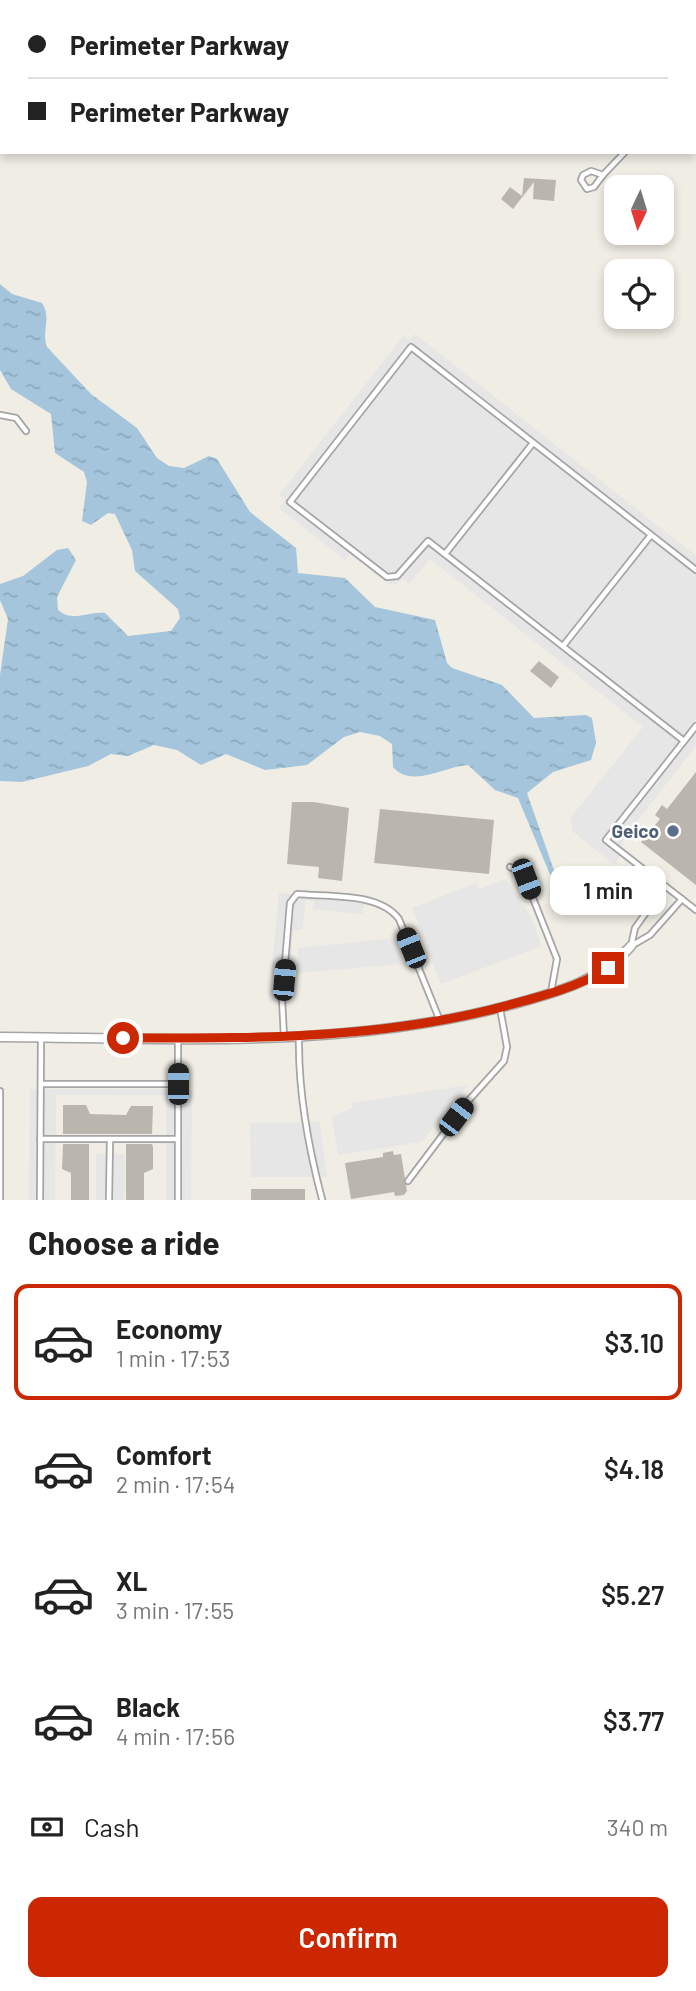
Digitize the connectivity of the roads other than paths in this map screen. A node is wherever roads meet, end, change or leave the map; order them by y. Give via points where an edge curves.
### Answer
1 (623, 154) edge
2 (603, 175) junction
3 (0, 415) edge
4 (26, 431) dead end
5 (533, 443) junction
6 (651, 535) junction
7 (445, 554) junction
8 (696, 570) edge
9 (564, 646) junction
10 (696, 726) edge
11 (684, 741) junction
12 (510, 867) dead end
13 (665, 886) junction
14 (681, 899) junction
15 (696, 911) edge
16 (631, 946) junction
17 (551, 993) junction
18 (500, 1007) junction
19 (440, 1021) junction
20 (0, 1037) edge
21 (41, 1037) junction
22 (178, 1038) junction
23 (284, 1038) junction
24 (299, 1038) junction
25 (40, 1084) junction
26 (178, 1084) junction
27 (0, 1091) edge
28 (40, 1139) junction
29 (110, 1139) junction
30 (178, 1139) junction
31 (408, 1181) dead end
32 (322, 1199) edge
33 (0, 1200) edge
34 (40, 1200) edge
35 (109, 1200) edge
36 (178, 1200) edge

1 - 2 lane
2 - 2 lane via 591,189 581,183 586,172
3 - 4 lane via 16,418
5 - 6 lane
5 - 7 lane
5 - 7 lane via 411,347 290,502 387,577 397,576 428,541
6 - 8 lane
6 - 9 lane
7 - 9 lane
9 - 11 lane
10 - 11 lane
11 - 13 lane via 606,840
12 - 17 lane via 523,873 557,959
13 - 14 lane
13 - 16 lane via 635,928
14 - 15 lane
14 - 16 lane via 650,935
16 - 17 street via 595,976
17 - 18 street
18 - 19 street
18 - 31 lane via 507,1047 504,1061
19 - 23 lane via 391,909 379,902 297,894 290,903 282,999
19 - 24 street
20 - 21 street
21 - 22 street
21 - 25 lane
22 - 23 street
22 - 26 lane
23 - 24 street
24 - 32 lane via 308,1144
25 - 26 lane
25 - 28 lane
26 - 30 lane
27 - 33 lane
28 - 29 lane
28 - 34 lane
29 - 30 lane
29 - 35 lane
30 - 36 lane

